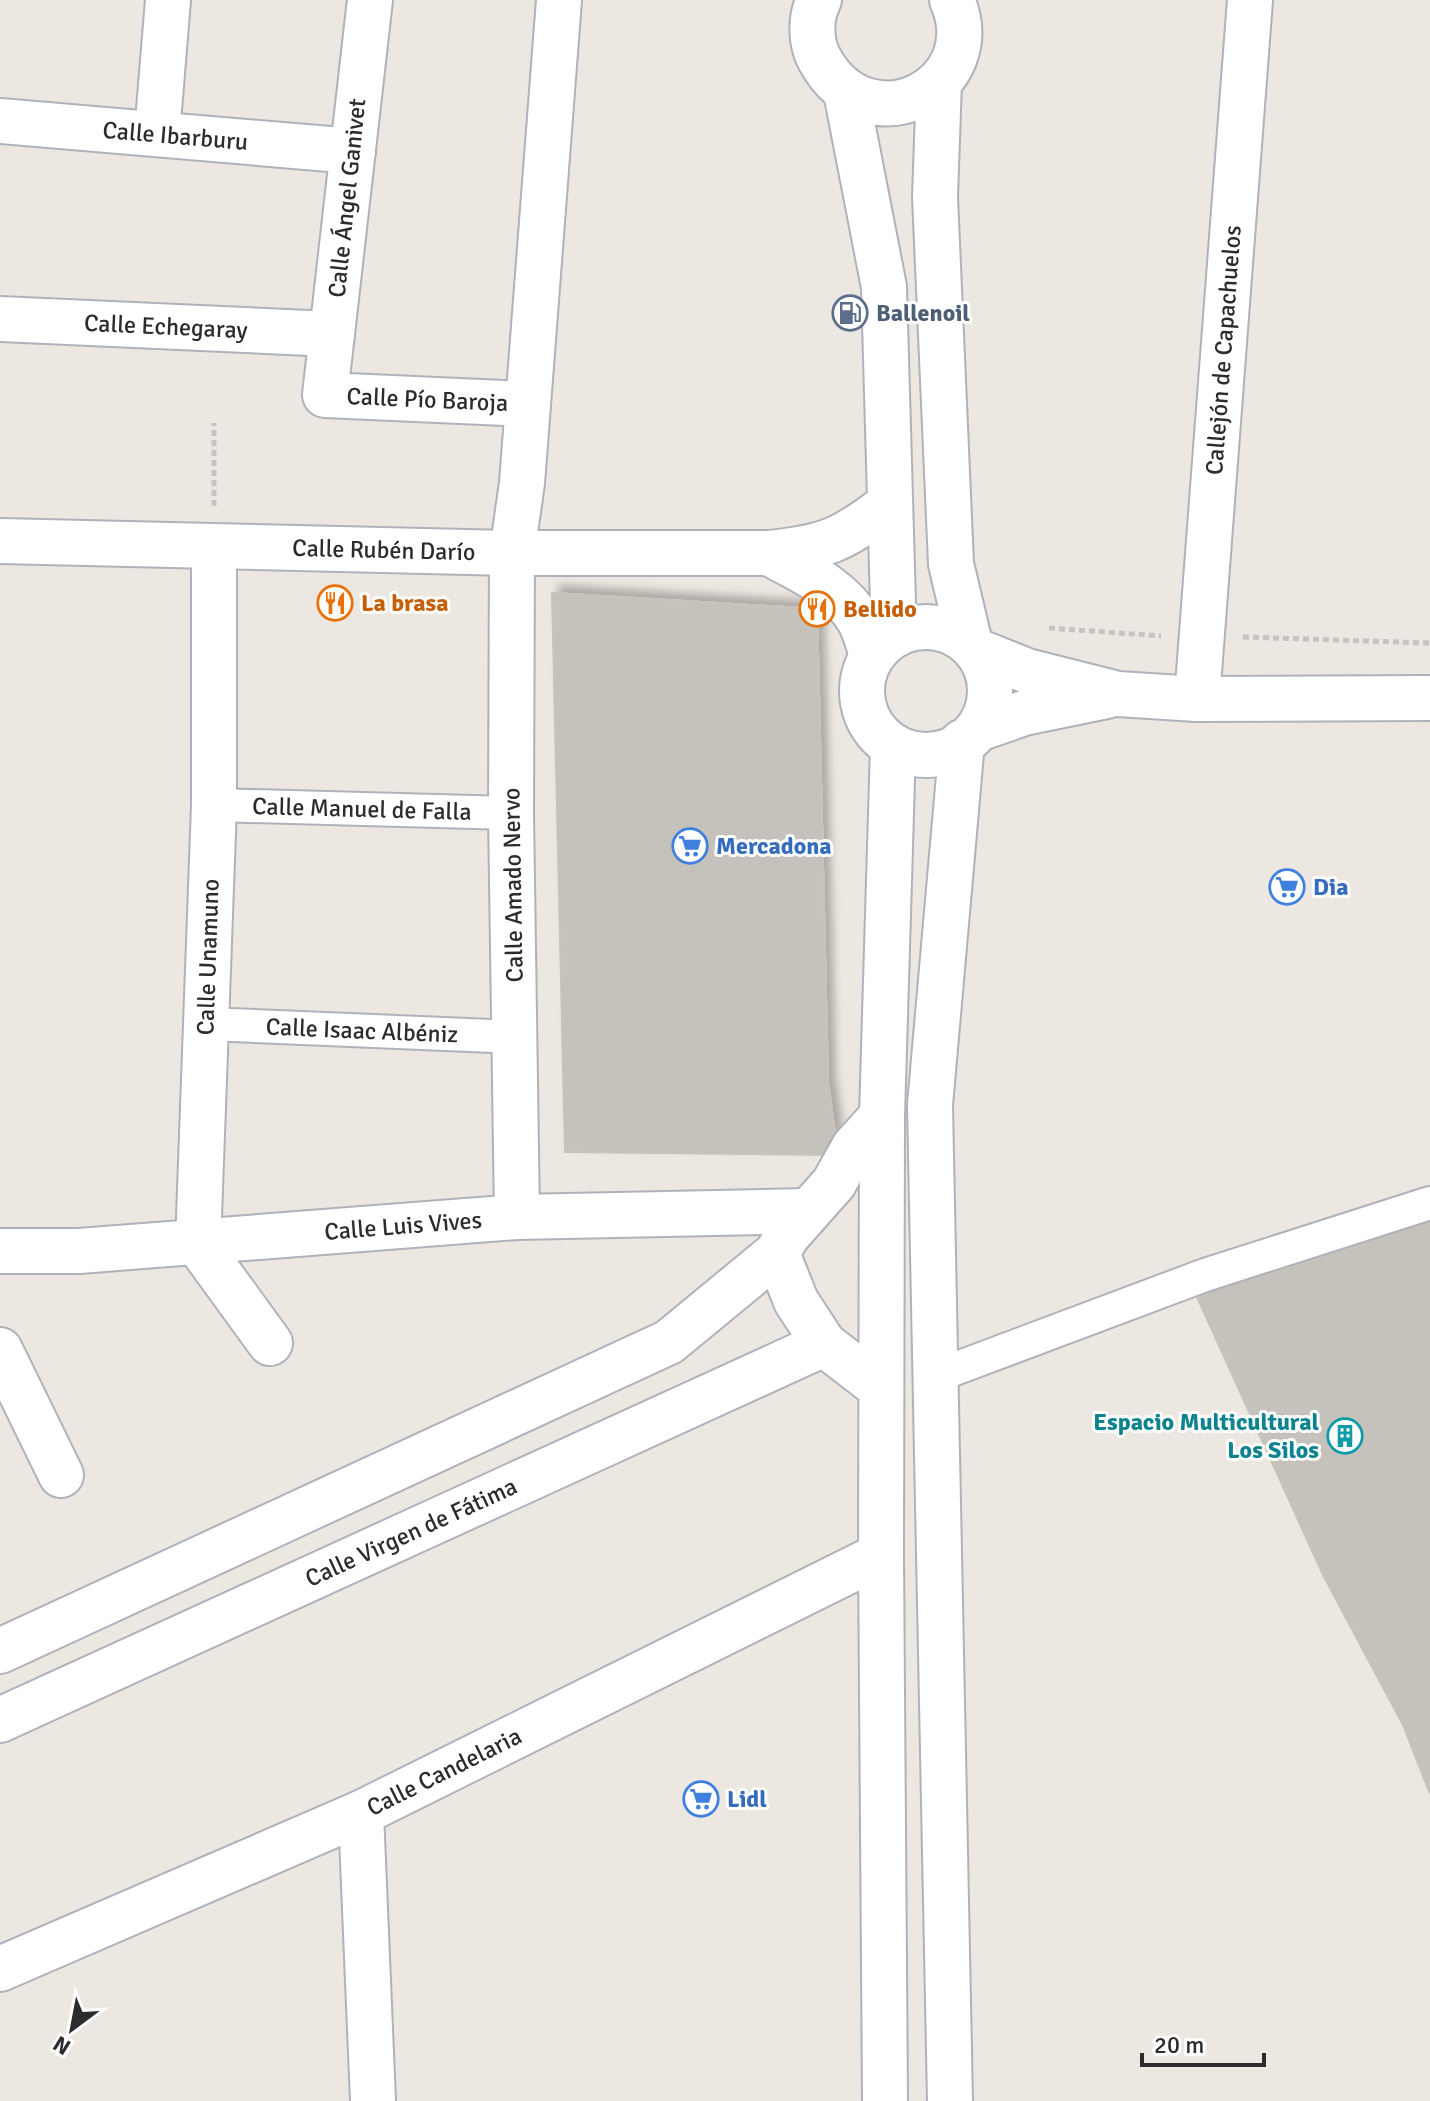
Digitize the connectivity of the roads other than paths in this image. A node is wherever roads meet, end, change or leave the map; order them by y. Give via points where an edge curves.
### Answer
1 (168, 0) edge
2 (370, 0) edge
3 (559, 0) edge
4 (1250, 0) edge
5 (953, 1) edge
6 (817, 2) edge
7 (939, 82) junction
8 (846, 92) junction
9 (0, 121) edge
10 (157, 134) junction
11 (353, 151) junction
12 (0, 319) edge
13 (332, 334) junction
14 (325, 395) joint
15 (528, 404) junction
16 (888, 505) junction
17 (0, 541) edge
18 (214, 547) junction
19 (512, 553) junction
20 (769, 553) junction
21 (880, 647) junction
22 (973, 648) junction
23 (1118, 694) junction
24 (1430, 698) edge
25 (1197, 699) junction
26 (970, 736) junction
27 (893, 746) junction
28 (214, 805) junction
29 (511, 813) junction
30 (206, 1024) junction
31 (516, 1037) junction
32 (882, 1116) junction
33 (1430, 1203) edge
34 (808, 1211) junction
35 (517, 1217) junction
36 (198, 1244) junction
37 (0, 1251) edge
38 (777, 1253) junction
39 (270, 1343) dead end
40 (824, 1344) junction
41 (0, 1350) edge
42 (936, 1376) junction
43 (881, 1388) junction
44 (61, 1475) dead end
45 (881, 1555) junction
46 (0, 1651) edge
47 (0, 1720) edge
48 (361, 1813) junction
49 (0, 1969) edge
50 (373, 2101) edge
51 (885, 2101) edge
52 (950, 2101) edge

1 - 10 street
2 - 11 street, Calle Ángel Ganivet
3 - 15 street, Calle Amado Nervo
4 - 25 street, Callejón de Capachuelos
5 - 7 street via 958,45
6 - 8 street via 812,29 816,54 828,76
7 - 8 street via 902,103 873,103
7 - 22 street via 935,197 951,564
8 - 16 street via 884,287
9 - 10 street, Calle Ibarburu
10 - 11 street, Calle Ibarburu
11 - 13 street, Calle Ángel Ganivet
12 - 13 street, Calle Echegaray
13 - 14 street, Calle Ángel Ganivet
14 - 15 street, Calle Pío Baroja
15 - 19 street, Calle Amado Nervo
16 - 20 street, Calle Rubén Darío via 840,539
16 - 21 street via 893,604
17 - 18 street, Calle Rubén Darío
18 - 19 street, Calle Rubén Darío
18 - 28 street, Calle Unamuno
19 - 20 street, Calle Rubén Darío
19 - 29 street, Calle Amado Nervo
20 - 21 street via 828,587
21 - 22 street via 908,629 930,627 952,632
21 - 27 street via 862,681 864,710 878,734
22 - 23 street via 1027,671
22 - 26 street via 987,669 991,690 988,711
23 - 25 street
23 - 26 street via 1024,713
24 - 25 street
26 - 27 street via 945,753 932,755
26 - 42 street via 930,1105
27 - 32 street
28 - 29 street, Calle Manuel de Falla
28 - 30 street, Calle Unamuno
29 - 31 street, Calle Amado Nervo
30 - 31 street, Calle Isaac Albéniz
30 - 36 street, Calle Unamuno
31 - 35 street, Calle Amado Nervo
32 - 34 street
32 - 43 street
33 - 42 street via 1205,1275
34 - 35 street, Calle Luis Vives
34 - 38 street
35 - 36 street, Calle Luis Vives
36 - 37 street, Calle Luis Vives
36 - 39 street
38 - 40 street via 796,1301
38 - 46 street via 669,1342
40 - 43 street
40 - 47 street, Calle Virgen de Fátima
41 - 44 street
42 - 52 street
43 - 45 street
45 - 48 street, Calle Candelaria
45 - 51 street
48 - 49 street, Calle Candelaria
48 - 50 street

